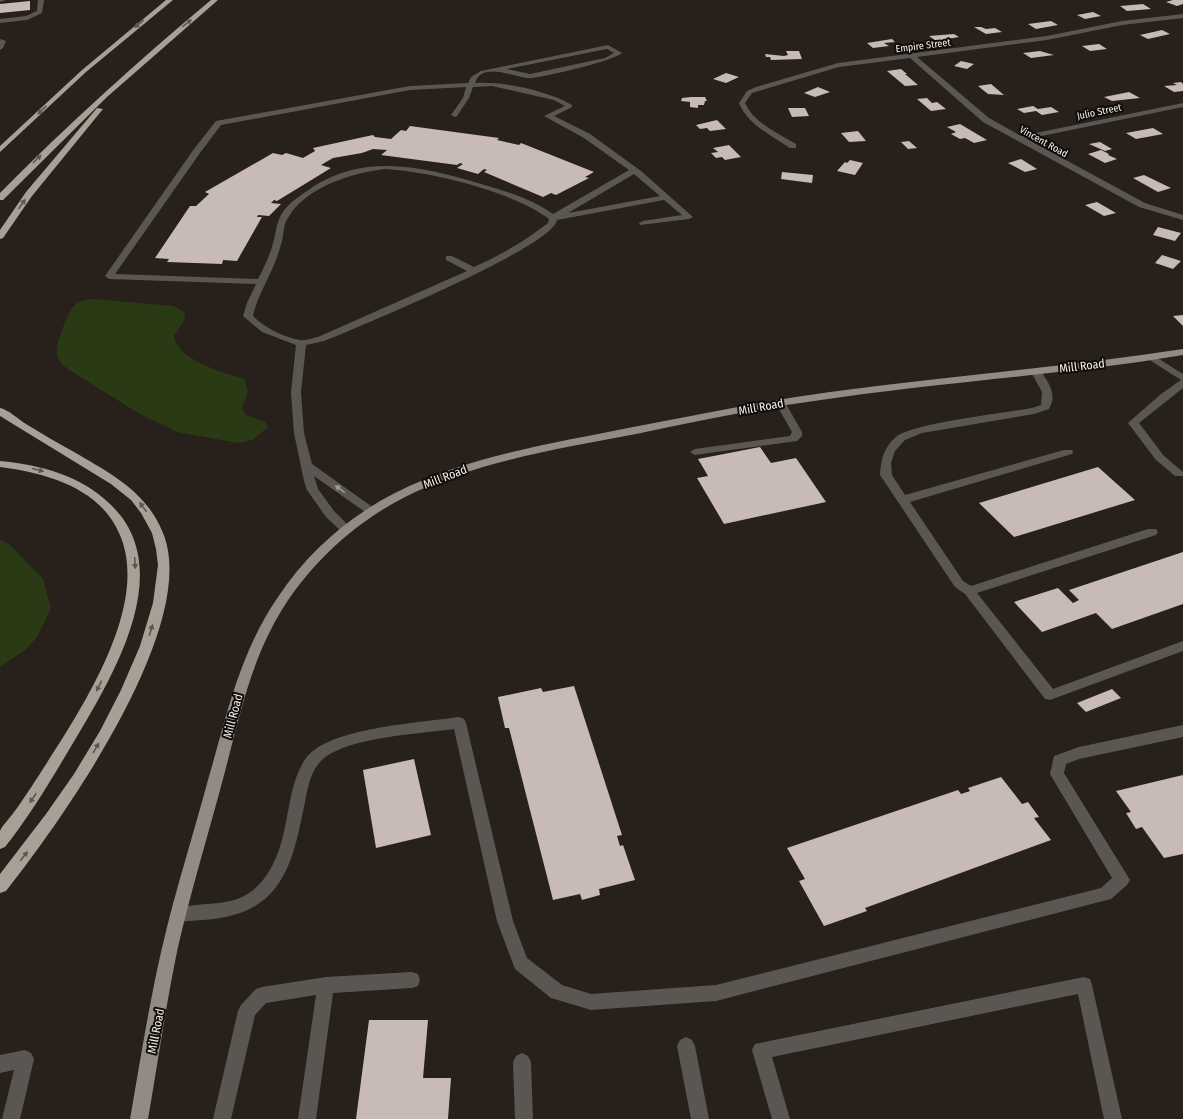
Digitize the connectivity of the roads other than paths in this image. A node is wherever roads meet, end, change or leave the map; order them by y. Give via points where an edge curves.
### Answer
1 (0, 0) edge
2 (3, 0) edge
3 (42, 0) edge
4 (170, 0) edge
5 (215, 0) edge
6 (1183, 16) edge
7 (0, 21) edge
8 (0, 40) edge
9 (0, 48) edge
10 (912, 56) junction
11 (498, 69) junction
12 (115, 85) junction
13 (470, 85) junction
14 (1183, 105) edge
15 (455, 115) dead end
16 (1019, 139) junction
17 (793, 146) dead end
18 (0, 150) edge
19 (634, 171) junction
20 (666, 197) junction
21 (0, 198) edge
22 (553, 218) junction
23 (1183, 218) edge
24 (643, 223) dead end
25 (0, 236) edge
26 (449, 258) dead end
27 (475, 271) junction
28 (261, 282) junction
29 (301, 343) junction
30 (1183, 352) edge
31 (1151, 357) junction
32 (1036, 372) junction
33 (1183, 378) edge
34 (1183, 383) edge
35 (780, 404) junction
36 (0, 411) edge
37 (695, 452) dead end
38 (1068, 452) dead end
39 (0, 464) edge
40 (307, 466) junction
41 (1182, 475) edge
42 (903, 500) junction
43 (372, 511) junction
44 (346, 529) junction
45 (1152, 532) dead end
46 (968, 591) junction
47 (1183, 646) edge
48 (1183, 731) edge
49 (0, 842) edge
50 (0, 886) edge
51 (179, 915) junction
52 (412, 980) dead end
53 (326, 986) junction
54 (686, 1046) dead end
55 (522, 1062) dead end
56 (0, 1064) edge
57 (11, 1119) edge
58 (139, 1119) edge
59 (222, 1119) edge
60 (307, 1119) edge
61 (524, 1119) edge
62 (700, 1119) edge
63 (781, 1119) edge
64 (1113, 1119) edge

1 - 2 street
3 - 7 street via 40,12 27,18
4 -> 18 highway via 84,71
12 -> 5 highway
6 - 10 street, Empire Street
8 - 9 street via 3,41
10 - 16 street, Vincent Road via 980,115
10 - 17 street, Empire Street via 838,65 749,92 742,103 745,112
11 - 11 street via 608,47 619,53 530,76
11 - 13 street via 483,72 473,78
21 -> 12 highway
25 -> 12 highway via 29,194
13 - 15 street via 466,98
13 - 19 street via 492,84 556,98 570,106 548,116 587,136
13 - 28 street via 410,88 219,123 109,276
14 - 16 street, Julio Street
16 - 23 street, Vincent Road via 1142,205
19 - 20 street
19 - 22 street
20 - 22 street
20 - 24 street via 689,217
22 - 27 street via 552,224 532,240
22 - 28 street via 542,210 493,190 438,174 382,167 362,169 338,175 320,185 288,211 281,223 278,240
26 - 27 street
27 - 29 street via 341,331
28 - 29 street via 250,303 248,316 257,326
29 - 40 street via 296,392 299,433
30 - 31 main road, Mill Road
31 - 32 main road, Mill Road
31 - 33 street
32 - 35 main road, Mill Road via 935,382
32 - 42 street via 1048,388 1045,407 920,430 901,438 890,450 886,475
34 - 41 street via 1134,423 1160,458
35 - 37 street via 797,432 793,439
35 - 43 main road, Mill Road via 587,440 491,461 430,482
50 -> 36 highway via 58,809 83,771 122,701 152,628 163,587 164,564 157,532 148,514 132,494 112,479
38 - 42 street
39 -> 49 highway via 58,476 98,497 109,506 126,528 135,560 135,584 130,611 118,647 100,685 35,794
43 -> 40 street
40 - 44 street via 313,490 330,514
42 - 46 street via 959,584
43 - 44 main road, Mill Road
44 - 51 main road, Mill Road via 296,578 273,612 252,654
45 - 46 street
46 - 47 street via 1050,695
48 - 51 street via 1079,753 1060,760 1057,774 1122,880 1105,894 716,993 591,1002 557,992 521,963 506,921 459,723 383,733 342,742 327,749 311,763 304,776 283,861 272,883 257,896 239,906
51 - 58 main road, Mill Road via 170,947
52 - 53 street
53 - 59 street via 262,995 247,1011
53 - 60 street
54 - 62 street
55 - 61 street
56 - 57 street via 25,1059
63 - 64 street via 761,1050 1084,986

